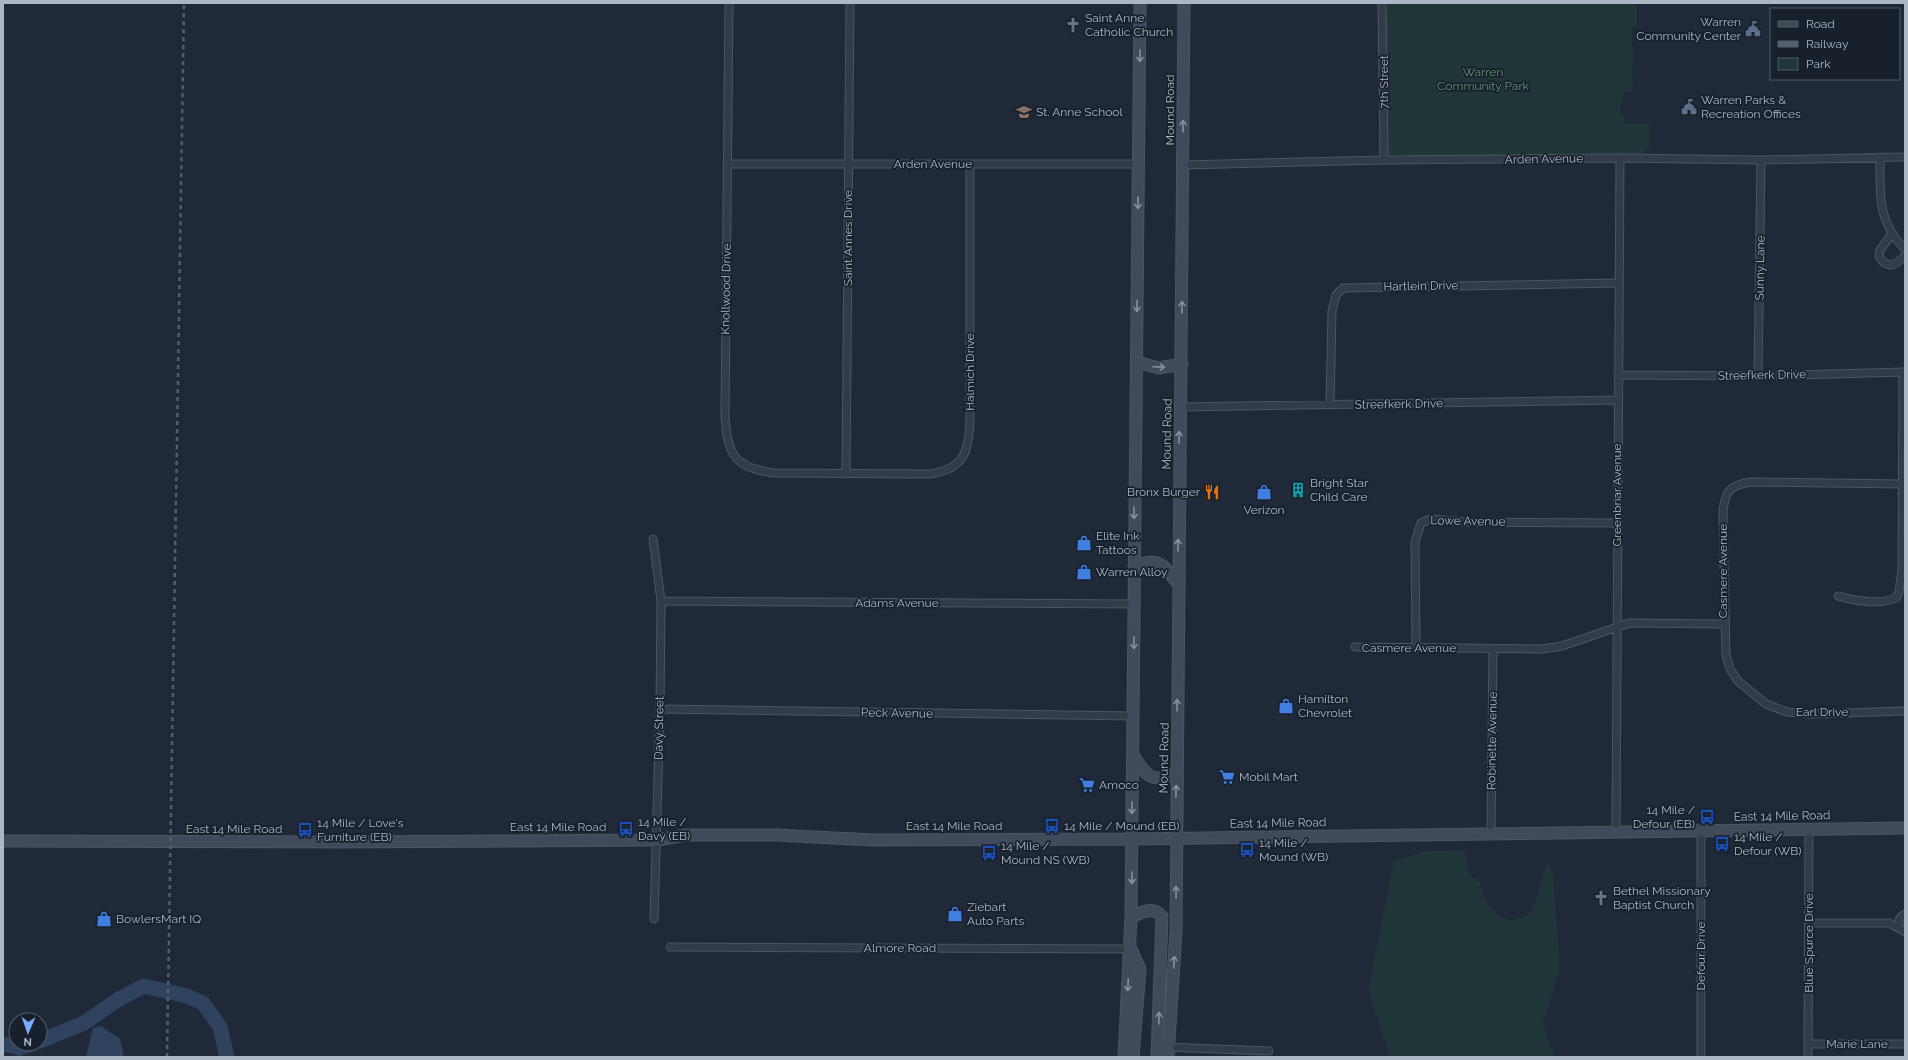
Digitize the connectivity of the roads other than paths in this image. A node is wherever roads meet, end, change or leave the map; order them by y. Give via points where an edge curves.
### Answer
1 (729, 3) edge
2 (850, 3) edge
3 (1140, 3) edge
4 (1184, 3) edge
5 (1382, 3) edge
6 (1880, 157) junction
7 (1905, 157) edge
8 (1620, 158) junction
9 (1384, 160) junction
10 (1761, 160) junction
11 (728, 164) junction
12 (849, 164) junction
13 (970, 164) junction
14 (1138, 164) junction
15 (1183, 165) junction
16 (1892, 234) junction
17 (1905, 249) edge
18 (1905, 256) edge
19 (1618, 284) junction
20 (1137, 362) junction
21 (1182, 364) junction
22 (1904, 372) edge
23 (1618, 375) junction
24 (1758, 376) junction
25 (1618, 400) junction
26 (1330, 405) junction
27 (1180, 407) junction
28 (846, 474) junction
29 (1902, 484) junction
30 (1617, 523) junction
31 (653, 539) dead end
32 (1134, 566) junction
33 (1178, 584) junction
34 (1838, 596) dead end
35 (661, 601) junction
36 (1134, 604) junction
37 (1724, 624) junction
38 (1617, 627) junction
39 (1416, 646) junction
40 (1355, 648) dead end
41 (1493, 649) junction
42 (660, 709) junction
43 (1905, 711) edge
44 (1133, 716) junction
45 (1133, 755) junction
46 (1176, 772) junction
47 (1905, 828) edge
48 (1809, 829) junction
49 (1701, 830) junction
50 (1616, 832) junction
51 (1491, 833) junction
52 (1132, 838) junction
53 (1176, 838) junction
54 (656, 840) junction
55 (3, 841) edge
56 (1903, 916) edge
57 (654, 918) dead end
58 (1131, 918) junction
59 (1808, 923) junction
60 (1889, 923) junction
61 (1903, 931) edge
62 (670, 947) dead end
63 (1130, 949) junction
64 (1808, 1044) junction
65 (1905, 1044) edge
66 (1268, 1050) dead end
67 (1163, 1052) edge
68 (1124, 1057) edge
69 (1133, 1057) edge
70 (1701, 1057) edge
71 (1808, 1057) edge

1 - 11 street, Knollwood Drive
2 - 12 street, Saint Annes Drive
3 -> 14 main road
15 -> 4 main road, Mound Road
5 - 9 street, 7th Street
6 - 7 street, Arden Avenue
6 - 10 street, Arden Avenue
6 - 16 street via 1880,202
8 - 9 street, Arden Avenue
8 - 10 street, Arden Avenue
8 - 19 street, Greenbriar Avenue
9 - 15 street, Arden Avenue
10 - 24 street, Sunny Lane
11 - 12 street, Arden Avenue
11 - 28 street, Knollwood Drive via 725,415 726,435 730,448 741,463 758,471
12 - 13 street, Arden Avenue
12 - 28 street, Saint Annes Drive
13 - 14 street, Arden Avenue
13 - 28 street, Halmich Drive via 970,420 967,449 957,464 942,472
14 -> 20 main road
21 -> 15 main road, Mound Road
16 - 17 street
16 - 18 street via 1880,250 1879,257 1887,265 1892,266 1897,265
19 - 23 street, Greenbriar Avenue
19 - 26 street, Hartlein Drive via 1343,288 1336,295 1332,311
20 -> 21 main road via 1159,368
20 -> 32 main road
21 - 27 main road, Mound Road
22 - 24 street, Streefkerk Drive
22 - 29 street
23 - 24 street, Streefkerk Drive
23 - 25 street, Greenbriar Avenue
25 - 26 street, Streefkerk Drive
25 - 30 street, Greenbriar Avenue
26 - 27 street, Streefkerk Drive
33 -> 27 main road, Mound Road
29 - 34 street via 1900,592 1896,598 1882,601
29 - 37 street, Casmere Avenue via 1752,482 1730,489 1726,494 1723,512
30 - 38 street, Greenbriar Avenue
30 - 39 street, Lowe Avenue via 1466,522 1431,519 1421,523 1415,542
31 - 35 street, Davy Street
32 - 33 main road via 1149,561 1160,563
32 - 36 main road
46 -> 33 main road, Mound Road
35 - 36 street, Adams Avenue
35 - 42 street, Davy Street
36 -> 44 main road
37 - 38 street, Casmere Avenue via 1629,623
37 - 43 street, Earl Drive via 1726,655 1730,669 1738,681 1766,704 1787,712 1804,714
38 - 41 street, Casmere Avenue via 1562,646
38 - 50 street, Greenbriar Avenue
39 - 40 street, Casmere Avenue
39 - 41 street, Casmere Avenue
41 - 51 street, Robinette Avenue
42 - 44 street, Peck Avenue
42 - 54 street, Davy Street
44 - 45 main road
45 - 46 main road via 1144,772 1155,778 1167,777
45 -> 52 main road
53 -> 46 main road, Mound Road
47 - 48 main road, East 14 Mile Road
48 - 49 main road, East 14 Mile Road
48 - 59 street, Blue Spurce Drive
49 - 50 main road, East 14 Mile Road
49 - 70 street, Defour Drive
50 - 51 main road, East 14 Mile Road
51 - 53 main road, East 14 Mile Road
52 - 53 main road, East 14 Mile Road
52 - 54 main road, East 14 Mile Road via 865,840 686,835
52 -> 58 main road
67 -> 53 main road, Mound Road via 1176,931
54 - 55 main road, East 14 Mile Road
54 - 57 street, Davy Street
56 - 60 street
56 - 61 street via 1898,923
58 - 63 main road
67 -> 58 main road via 1162,916 1153,911 1142,912
59 - 60 street
59 - 64 street, Blue Spurce Drive
60 - 61 street
62 - 63 street, Almore Road
63 -> 68 main road
63 - 69 main road via 1140,969
64 - 65 street, Marie Lane
64 - 71 street, Blue Spurce Drive
66 - 67 street

